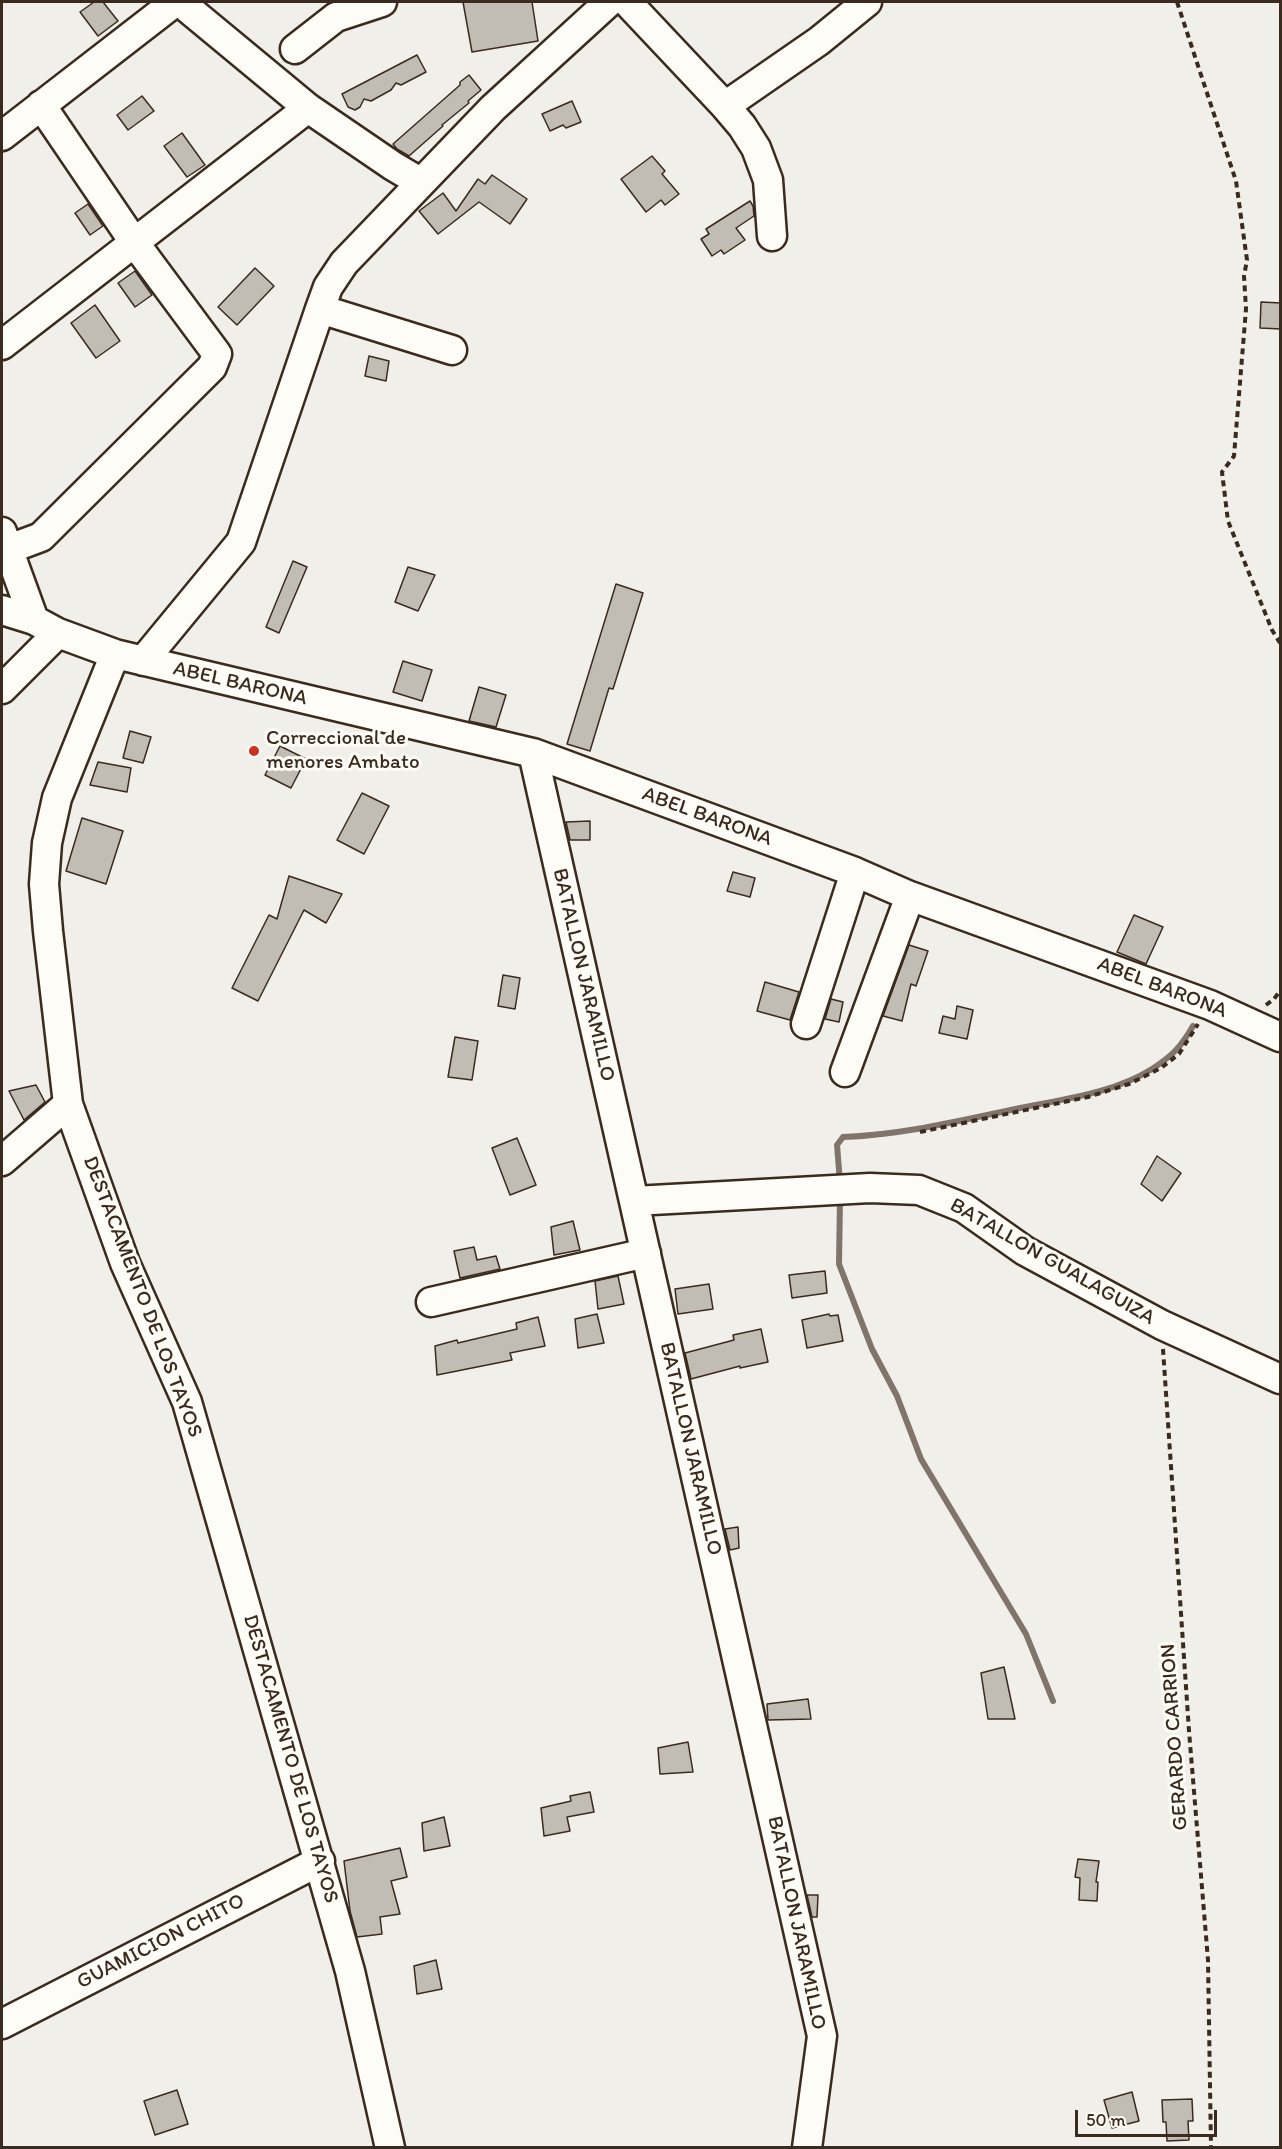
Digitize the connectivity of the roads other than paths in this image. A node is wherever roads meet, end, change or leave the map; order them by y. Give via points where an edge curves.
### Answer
1 (175, 2) edge
2 (180, 2) edge
3 (382, 2) edge
4 (609, 2) edge
5 (627, 2) edge
6 (867, 2) edge
7 (332, 9) edge
8 (295, 49) dead end
9 (41, 105) junction
10 (725, 106) junction
11 (308, 108) junction
12 (2, 136) edge
13 (420, 182) junction
14 (772, 236) dead end
15 (134, 242) junction
16 (320, 309) junction
17 (2, 345) edge
18 (452, 350) dead end
19 (5, 540) edge
20 (2, 610) edge
21 (46, 626) junction
22 (115, 654) junction
23 (143, 661) junction
24 (2, 689) edge
25 (533, 753) junction
26 (855, 872) junction
27 (910, 896) junction
28 (806, 1023) dead end
29 (1281, 1037) edge
30 (845, 1072) dead end
31 (68, 1104) junction
32 (2, 1161) edge
33 (634, 1201) junction
34 (646, 1253) junction
35 (431, 1302) dead end
36 (1281, 1379) edge
37 (320, 1861) junction
38 (2, 2024) edge
39 (383, 2146) edge
40 (807, 2148) edge

1 - 9 street
2 - 11 street
3 - 7 street
4 - 13 street via 493,108
5 - 10 street
6 - 10 street via 819,41
7 - 8 street
9 - 12 street
9 - 15 street
10 - 14 street via 756,148 768,180
11 - 13 street
11 - 15 street
13 - 16 street via 344,263 328,287
15 - 17 street
15 - 19 street via 218,354 212,367 41,537
16 - 18 street
16 - 23 street via 240,542
19 - 21 street
20 - 21 street, ABEL BARONA
21 - 22 street, ABEL BARONA
21 - 24 street
22 - 23 street, ABEL BARONA
22 - 31 street, DESTACAMENTO DE LOS TAYOS via 57,798 46,843 45,896
23 - 25 street, ABEL BARONA
25 - 26 street, ABEL BARONA
25 - 33 street, BATALLON JARAMILLO
26 - 27 street, ABEL BARONA
26 - 28 street
27 - 29 street, ABEL BARONA via 1210,1005
27 - 30 street
31 - 32 street
31 - 37 street, DESTACAMENTO DE LOS TAYOS via 125,1263 187,1402
33 - 34 street, BATALLON JARAMILLO
33 - 36 street, BATALLON GUALAGUIZA via 870,1188 919,1190 964,1208 1025,1251 1162,1325
34 - 35 street
34 - 40 street, BATALLON JARAMILLO via 822,2036
37 - 38 street, GUAMICION CHITO
37 - 39 street, DESTACAMENTO DE LOS TAYOS via 350,1971

